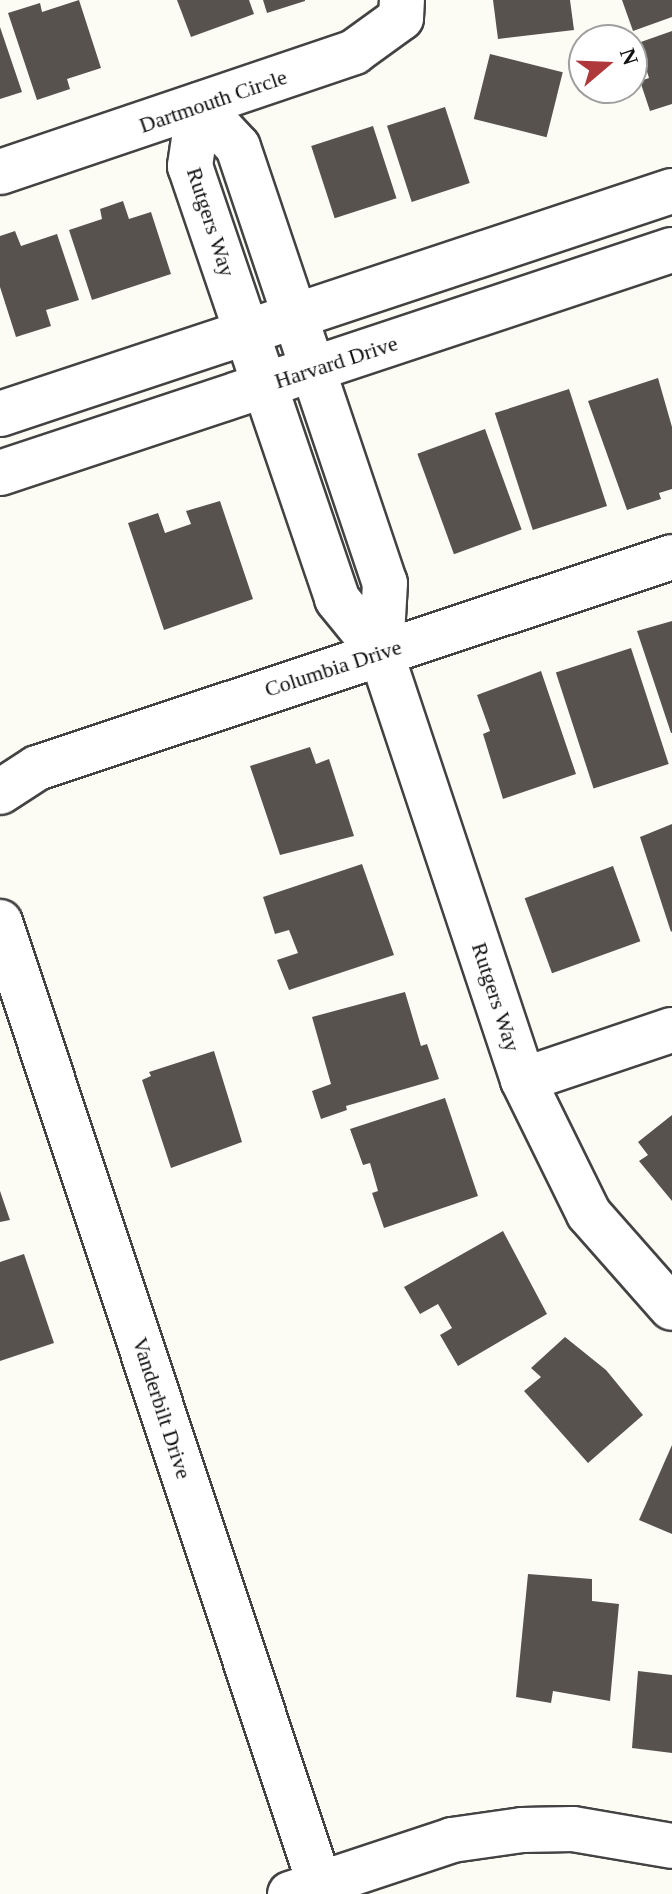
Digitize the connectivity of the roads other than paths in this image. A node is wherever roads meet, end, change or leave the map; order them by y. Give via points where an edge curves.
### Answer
1 (402, 0) edge
2 (199, 105) junction
3 (0, 172) edge
4 (672, 191) edge
5 (672, 250) edge
6 (291, 318) junction
7 (248, 332) junction
8 (310, 371) junction
9 (265, 386) junction
10 (0, 414) edge
11 (0, 473) edge
12 (672, 557) edge
13 (381, 653) junction
14 (0, 792) edge
15 (0, 922) edge
16 (672, 1030) edge
17 (523, 1080) junction
18 (672, 1308) edge
19 (672, 1846) edge
20 (311, 1891) edge

1 - 2 street, Dartmouth Circle via 401,18 354,52
2 - 3 street, Dartmouth Circle
2 - 6 street, Rutgers Way via 238,147
2 - 7 street, Rutgers Way via 190,166
4 - 6 street
5 - 8 street, Harvard Drive
6 - 7 street
6 - 8 street, Rutgers Way
7 - 9 street, Rutgers Way
7 - 10 street
8 - 9 street, Harvard Drive
8 - 13 street, Rutgers Way via 385,583
9 - 11 street, Harvard Drive
9 - 13 street, Rutgers Way via 337,599
12 - 13 street, Columbia Drive
13 - 14 street, Columbia Drive via 37,768
13 - 17 street, Rutgers Way
15 - 20 street, Vanderbilt Drive
16 - 17 street
17 - 18 street, Rutgers Way via 589,1214
19 - 20 street via 573,1829 522,1830 452,1840

